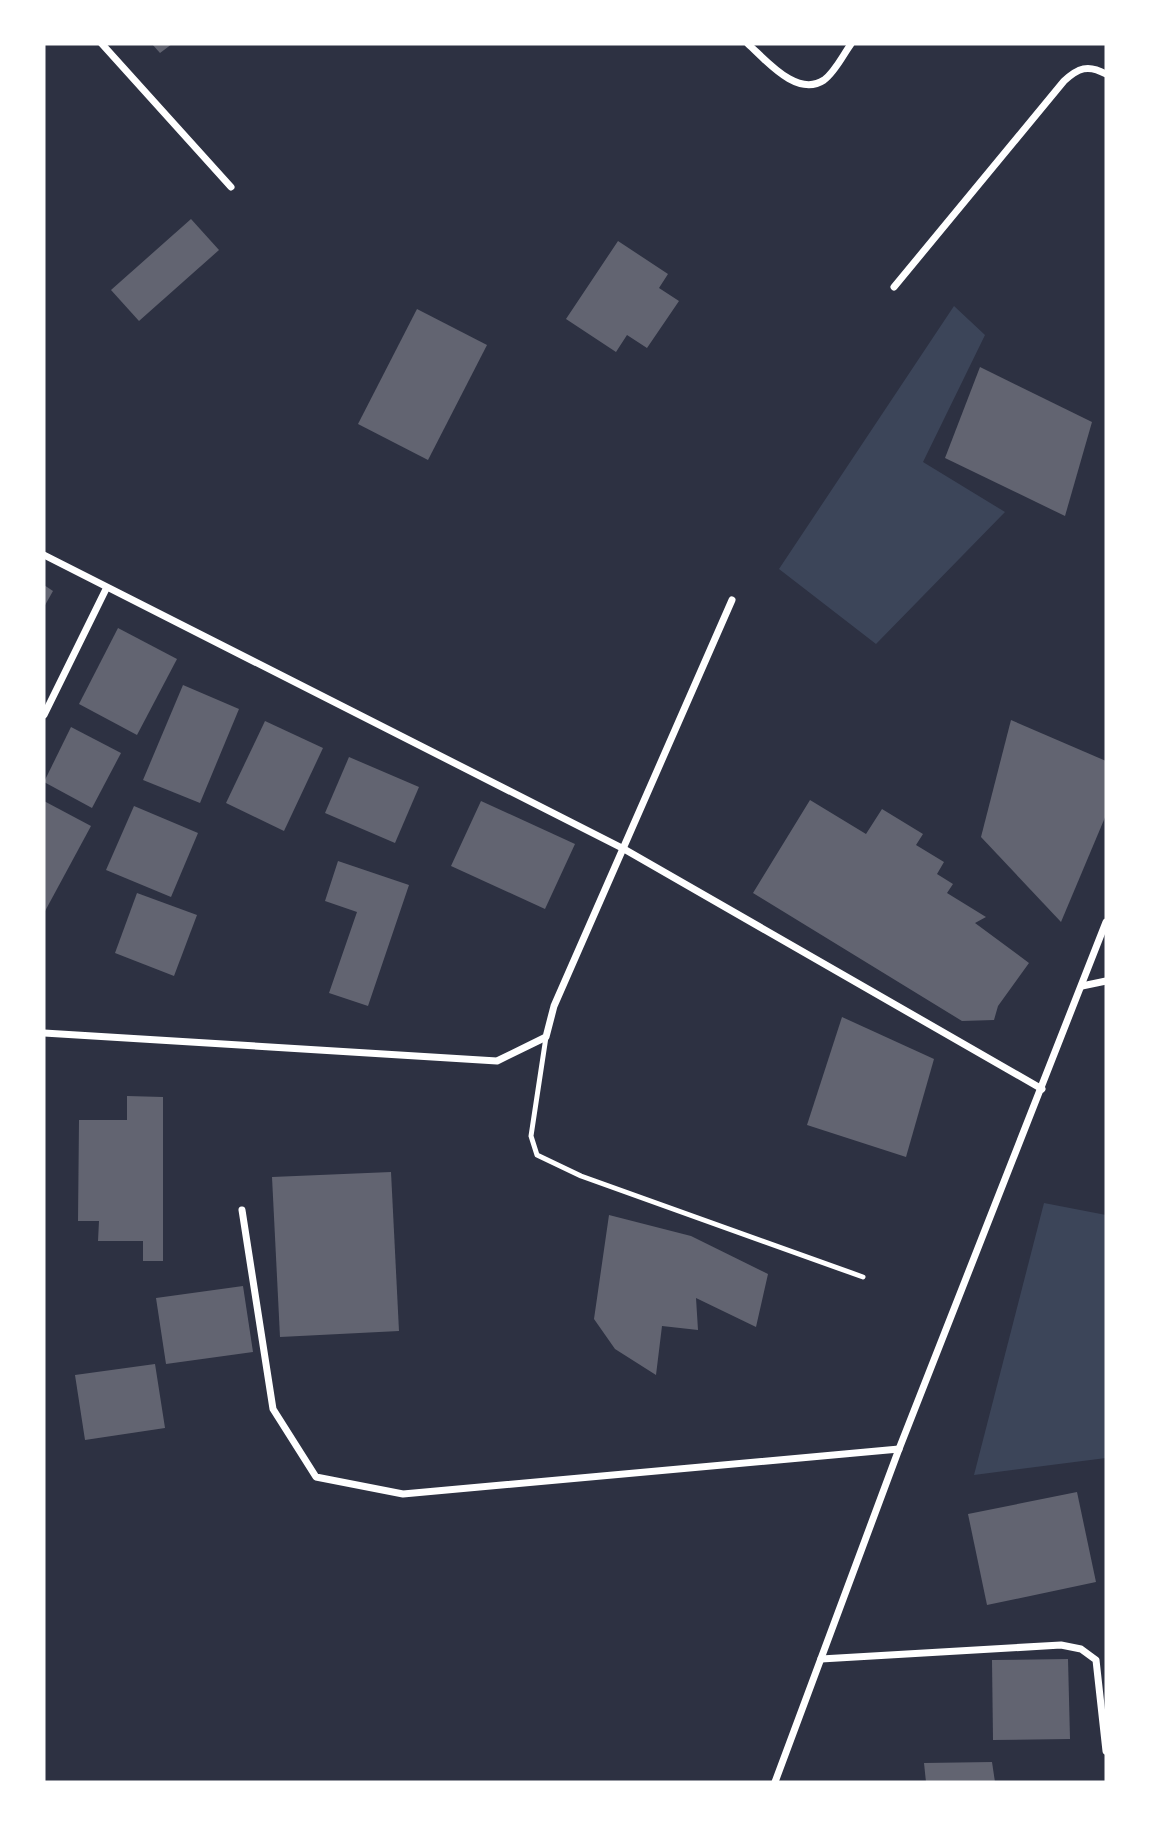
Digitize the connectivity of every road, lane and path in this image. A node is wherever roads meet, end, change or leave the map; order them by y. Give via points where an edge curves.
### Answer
1 (102, 44) edge
2 (748, 44) edge
3 (851, 44) edge
4 (1106, 74) edge
5 (231, 187) dead end
6 (894, 287) dead end
7 (44, 555) edge
8 (106, 589) junction
9 (732, 600) dead end
10 (44, 715) edge
11 (624, 849) junction
12 (1106, 922) edge
13 (1106, 981) edge
14 (1082, 986) junction
15 (44, 1033) edge
16 (546, 1037) junction
17 (1042, 1089) junction
18 (243, 1210) dead end
19 (863, 1277) dead end
20 (899, 1449) junction
21 (821, 1659) junction
22 (1106, 1751) edge
23 (775, 1782) edge

1 - 5 street
2 - 3 street via 787,77 814,85 826,79
4 - 6 street via 1077,69 1064,81
7 - 8 street
8 - 10 street
8 - 11 street
9 - 11 street
11 - 16 street via 554,1006
11 - 17 street
12 - 14 street
13 - 14 street
14 - 17 street
15 - 16 street via 497,1060
16 - 19 lane via 531,1136 537,1155 581,1176
17 - 20 street
18 - 20 street via 273,1409 316,1477 403,1494
20 - 21 street
21 - 22 street via 1061,1645 1081,1649 1096,1660
21 - 23 street

